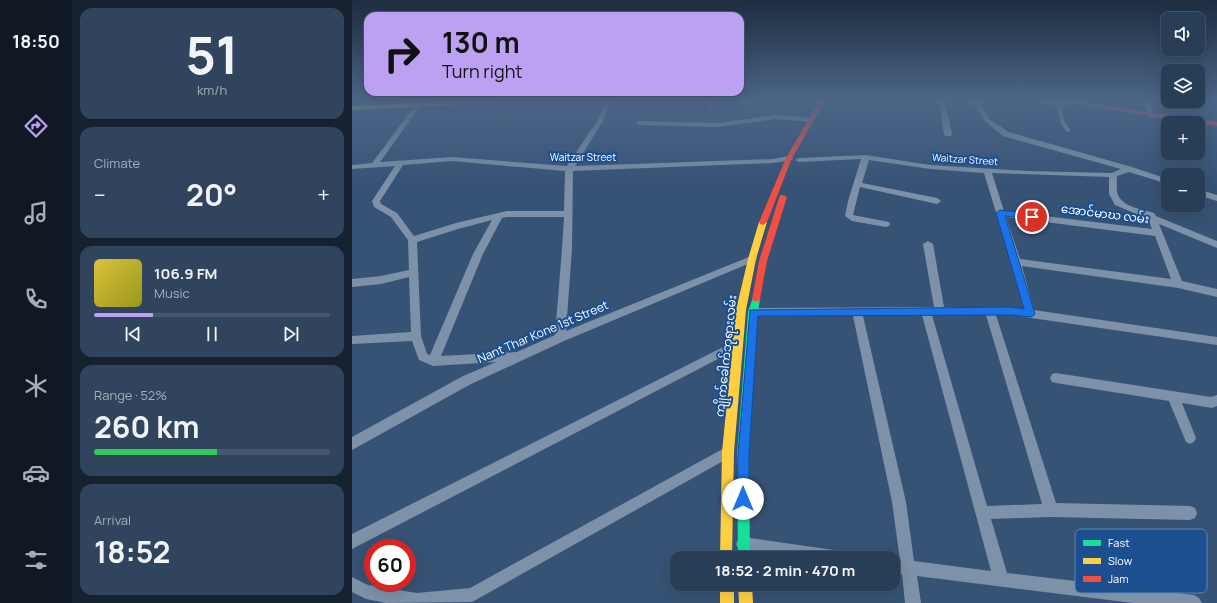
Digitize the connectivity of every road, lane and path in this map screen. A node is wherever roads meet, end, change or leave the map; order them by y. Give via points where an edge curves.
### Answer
1 (401, 129) edge
2 (595, 129) edge
3 (806, 129) edge
4 (816, 129) edge
5 (947, 129) edge
6 (999, 129) edge
7 (948, 134) dead end
8 (866, 157) junction
9 (789, 158) junction
10 (799, 160) junction
11 (401, 163) junction
12 (374, 166) junction
13 (352, 167) edge
14 (1129, 168) junction
15 (569, 169) junction
16 (987, 171) junction
17 (1113, 175) junction
18 (1161, 179) edge
19 (857, 184) junction
20 (1205, 194) edge
21 (1217, 198) edge
22 (937, 201) dead end
23 (1000, 213) junction
24 (568, 214) junction
25 (499, 216) junction
26 (1152, 216) junction
27 (886, 224) dead end
28 (1158, 233) junction
29 (412, 240) junction
30 (928, 244) dead end
31 (1217, 245) edge
32 (752, 259) junction
33 (1016, 262) junction
34 (414, 272) junction
35 (352, 283) edge
36 (1178, 284) junction
37 (1217, 293) edge
38 (940, 311) junction
39 (990, 311) junction
40 (753, 312) junction
41 (857, 312) junction
42 (926, 312) junction
43 (1030, 314) junction
44 (416, 336) junction
45 (560, 338) junction
46 (352, 340) edge
47 (1217, 341) edge
48 (737, 344) junction
49 (522, 355) junction
50 (433, 361) junction
51 (1056, 378) dead end
52 (1172, 396) junction
53 (1217, 400) edge
54 (1190, 438) dead end
55 (352, 444) edge
56 (728, 452) junction
57 (1051, 510) junction
58 (984, 513) junction
59 (1190, 513) dead end
60 (352, 542) edge
61 (743, 544) junction
62 (726, 551) edge
63 (744, 551) edge
64 (792, 551) edge
65 (900, 567) edge
66 (909, 568) junction
67 (1002, 579) junction
68 (352, 584) edge
69 (1075, 588) edge
70 (727, 591) edge
71 (745, 591) edge
72 (1114, 593) edge
73 (727, 603) edge
74 (746, 603) edge
75 (913, 603) edge
76 (1194, 603) edge

1 - 12 street
2 - 15 street
3 - 9 main road, ကျိုက်ခေါက်ဘုရားလမ်း
4 - 10 main road, ကျိုက်ခေါက်ဘုရားလမ်း
5 - 7 street
6 - 14 street via 1006,134
8 - 10 street, Waitzar Street
8 - 16 street, Waitzar Street via 930,168
8 - 19 street
9 - 15 street, Waitzar Street
9 - 32 main road, ကျိုက်ခေါက်ဘုရားလမ်း
10 - 40 main road, ကျိုက်ခေါက်ဘုရားလမ်း via 776,216 763,261
11 - 12 street, Waitzar Street
11 - 15 street, Waitzar Street via 452,160
11 - 29 street via 376,201 377,205 394,215
12 - 13 street, Waitzar Street
14 - 17 street, Waitzar Street
14 - 18 street
15 - 24 street
16 - 17 street, Waitzar Street
16 - 23 street
17 - 26 street via 1113,194 1118,203
19 - 22 street
19 - 27 street via 850,217
20 - 21 street
23 - 28 street, အောင်မာဃ လမ်း
23 - 33 street
24 - 25 street
24 - 45 street
25 - 29 street
25 - 50 street via 478,254
26 - 28 street
26 - 31 street
28 - 36 street
29 - 34 street
30 - 38 street
32 - 45 street, Nant Thar Kone 1st Street
32 - 48 main road, ကျိုက်ခေါက်ဘုရားလမ်း
33 - 36 street
33 - 43 street
34 - 35 street via 381,280
34 - 44 street
36 - 37 street
38 - 39 street
38 - 42 street
39 - 43 street
39 - 57 street
40 - 41 street
40 - 61 main road, ကျိုက်ခေါက်ဘုရားလမ်း via 743,454
41 - 42 street
41 - 66 street via 899,502
42 - 58 street
43 - 47 street
44 - 46 street
44 - 50 street via 423,357
45 - 49 street, Nant Thar Kone 1st Street
48 - 56 main road, ကျိုက်ခေါက်ဘုရားလမ်း
48 - 60 street
49 - 50 street
49 - 55 street, Nant Thar Kone 1st Street via 467,380
51 - 52 street
52 - 53 street via 1212,403
52 - 54 street
56 - 62 main road, ကျိုက်ခေါက်ဘုရားလမ်း
56 - 68 street via 472,595 417,601 366,592
57 - 58 street
57 - 59 street
58 - 67 street
61 - 63 main road, ကျိုက်ခေါက်ဘုရားလမ်း
61 - 64 street
65 - 66 street
66 - 67 street
66 - 75 street
67 - 69 street
70 - 73 main road
71 - 74 main road
72 - 76 street

